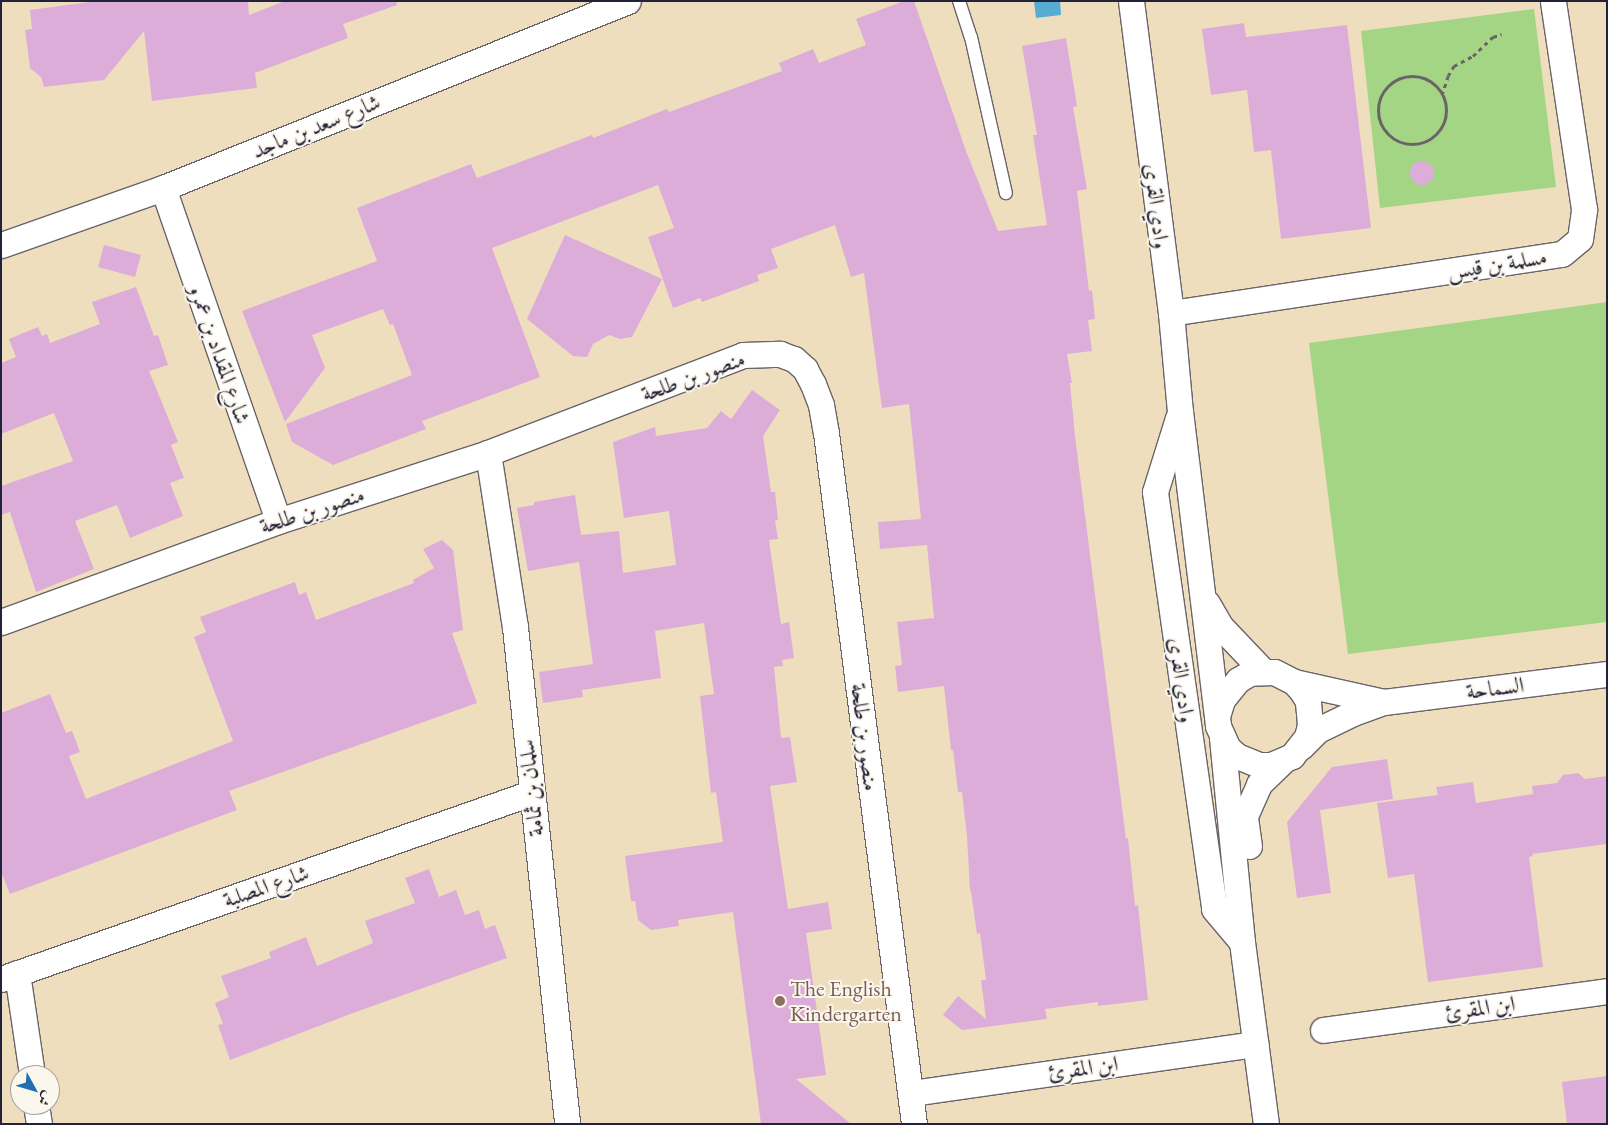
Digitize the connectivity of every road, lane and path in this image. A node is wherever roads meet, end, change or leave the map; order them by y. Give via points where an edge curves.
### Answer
1 (959, 1) edge
2 (1132, 1) edge
3 (1553, 1) edge
4 (615, 3) edge
5 (1502, 34) dead end
6 (1442, 96) junction
7 (163, 188) junction
8 (1006, 193) dead end
9 (1, 245) edge
10 (1171, 313) junction
11 (1180, 411) junction
12 (488, 453) junction
13 (278, 521) junction
14 (1203, 596) junction
15 (1, 622) edge
16 (1263, 671) junction
17 (1607, 674) edge
18 (1294, 682) junction
19 (1384, 702) junction
20 (1218, 713) junction
21 (1222, 738) junction
22 (1291, 754) junction
23 (531, 793) junction
24 (1242, 942) junction
25 (9, 976) edge
26 (1607, 991) edge
27 (1322, 1030) dead end
28 (1256, 1044) junction
29 (30, 1065) edge
30 (910, 1093) junction
31 (567, 1124) edge
32 (914, 1124) edge
33 (1266, 1124) edge
34 (1283, 1124) edge

1 - 8 lane via 971,37
2 - 10 street, وادي القرى
3 - 10 street, مسلمة بن قيس via 1584,208 1580,239 1562,254
4 - 7 street, شارع سعد بن ماجد
5 - 6 path via 1493,37 1474,56 1454,66
6 - 6 path via 1425,79 1417,76 1399,79 1381,96 1380,123 1398,142 1424,142 1432,138 1443,124 1445,106
7 - 9 street, شارع سعد بن ماجد
7 - 13 street, شارع المقداد بن عمرو
10 - 11 street, وادي القرى
11 - 14 street, وادي القرى
11 - 24 street, وادي القرى via 1155,492 1214,909
12 - 13 street, منصور بن طلحة
12 - 23 street, سلمان بن ثمامة via 515,627
12 - 30 street, منصور بن طلحة via 743,356 780,354 805,369 821,405 826,433
13 - 15 street, منصور بن طلحة
14 - 16 street, وادي القرى via 1221,627
14 - 20 street, وادي القرى
16 - 18 street via 1274,672
16 - 20 street via 1250,673 1228,688
17 - 19 street, السماحة
18 - 19 street, السماحة
18 - 22 street via 1308,702 1311,713 1307,737
19 - 22 street, السماحة via 1318,730
20 - 21 street
21 - 22 street via 1228,748 1248,762 1271,764
21 - 24 street, وادي القرى
22 - 34 street via 1259,784 1245,816
23 - 25 street, شارع المصلبة
23 - 31 street, سلمان بن ثمامة
24 - 28 street, وادي القرى
25 - 29 street
26 - 27 street, ابن المقرئ
28 - 30 street, ابن المقرئ
28 - 33 street, وادي القرى
30 - 32 street, منصور بن طلحة

